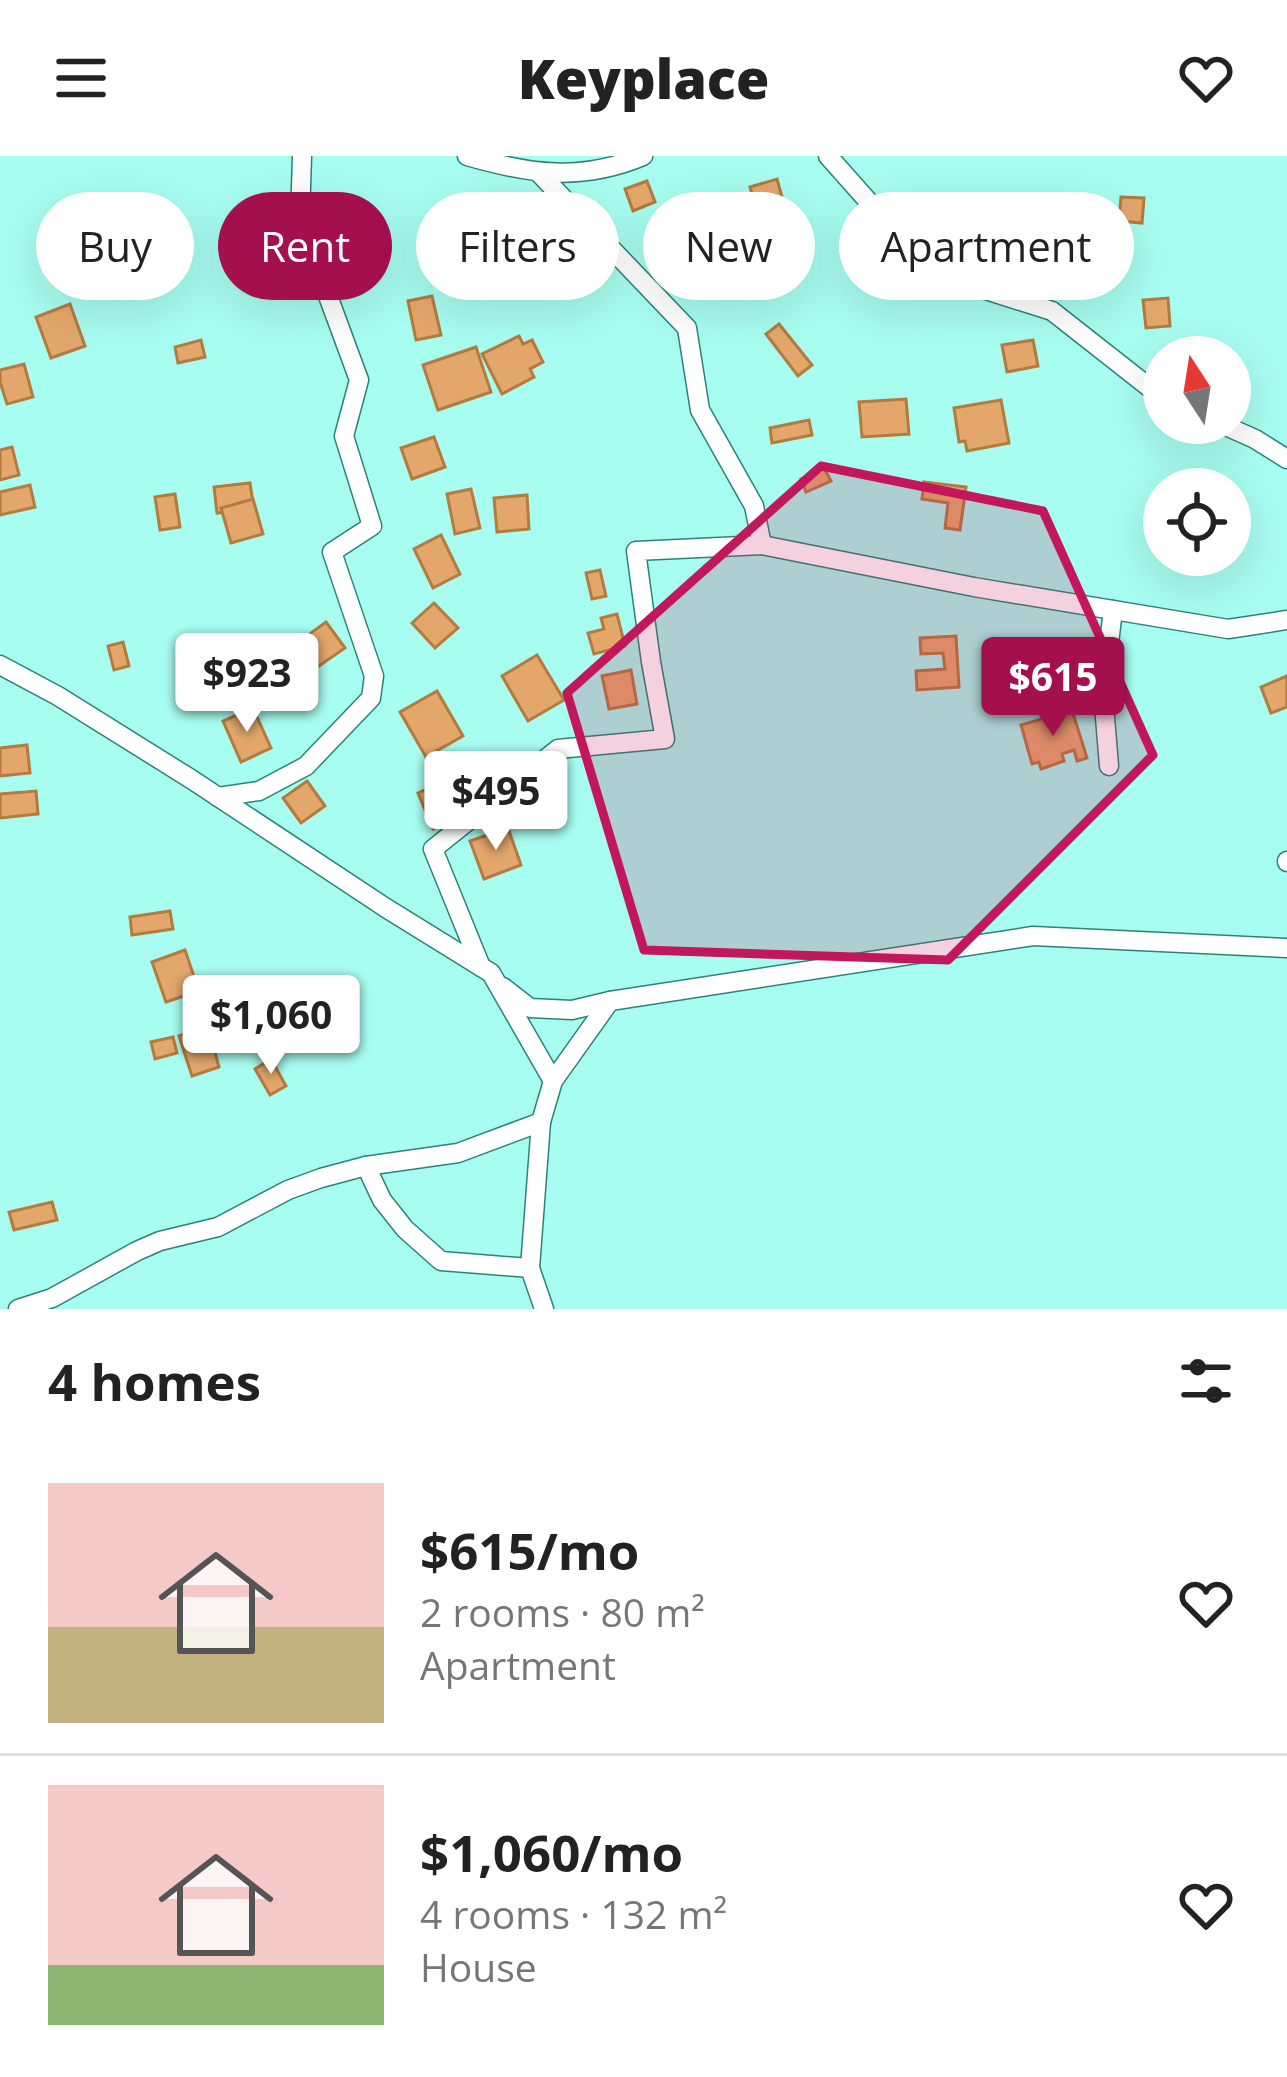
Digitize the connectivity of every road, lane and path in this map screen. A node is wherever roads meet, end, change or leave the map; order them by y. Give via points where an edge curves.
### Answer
1 (302, 156) edge
2 (467, 156) edge
3 (644, 156) edge
4 (828, 156) edge
5 (539, 173) junction
6 (1143, 382) edge
7 (1251, 437) edge
8 (1287, 459) edge
9 (762, 545) junction
10 (1113, 610) junction
11 (1287, 620) edge
12 (0, 665) edge
13 (1108, 766) dead end
14 (218, 796) junction
15 (1287, 948) edge
16 (481, 967) junction
17 (496, 982) junction
18 (610, 1001) junction
19 (553, 1082) junction
20 (541, 1122) junction
21 (366, 1166) junction
22 (530, 1268) junction
23 (18, 1309) edge
24 (544, 1309) edge

1 - 14 street via 300,220 358,380 344,436 372,526 332,552 374,676 371,698 306,766 260,791
2 - 5 street
3 - 5 street via 579,173
4 - 6 street via 932,273 1052,310
5 - 9 street via 688,328 700,410 754,506
7 - 8 street
9 - 10 street
9 - 16 street via 636,551 665,739 559,749 433,849
10 - 11 street via 1228,629
10 - 13 street via 1103,693
12 - 14 street
14 - 16 street
15 - 18 street via 1033,935
16 - 17 street
17 - 18 street via 530,1008
17 - 19 street
18 - 19 street
19 - 20 street
20 - 21 street via 458,1153
20 - 22 street
21 - 22 street via 382,1200 441,1261
21 - 23 street via 289,1190 218,1227 148,1246
22 - 24 street

